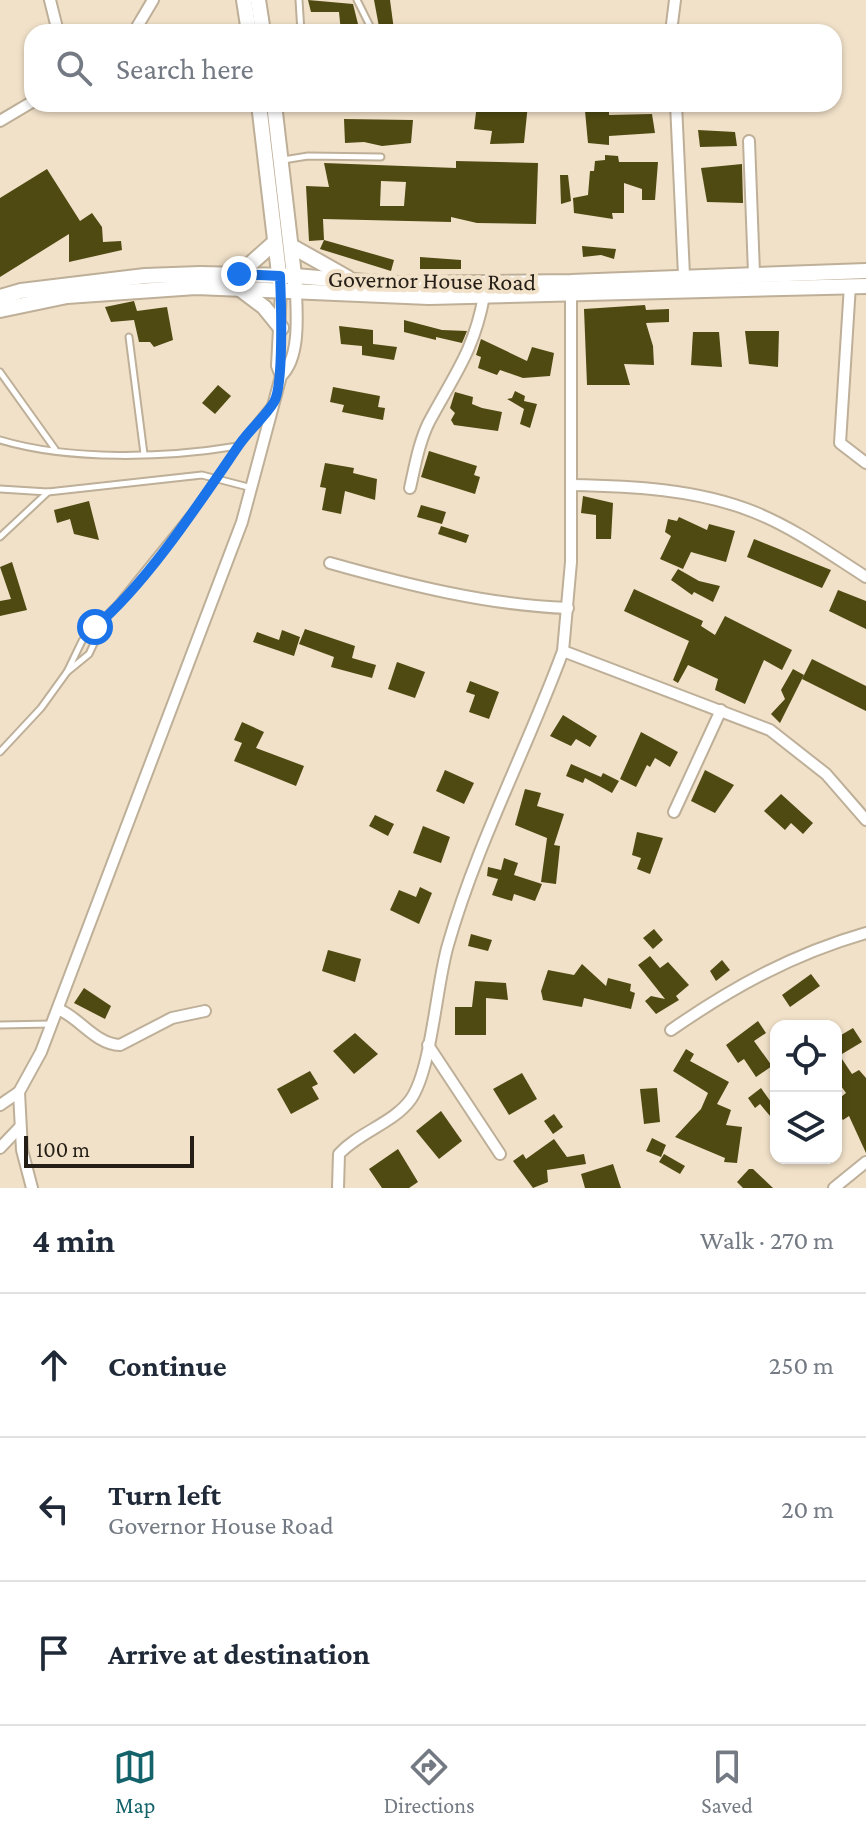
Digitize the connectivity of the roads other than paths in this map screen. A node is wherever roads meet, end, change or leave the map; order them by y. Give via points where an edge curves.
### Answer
1 (50, 0) edge
2 (153, 0) edge
3 (244, 0) edge
4 (258, 0) edge
5 (299, 0) edge
6 (357, 0) edge
7 (675, 0) edge
8 (56, 24) edge
9 (139, 24) edge
10 (248, 24) edge
11 (262, 24) edge
12 (300, 24) edge
13 (369, 24) edge
14 (672, 24) edge
15 (24, 107) edge
16 (260, 112) edge
17 (275, 112) edge
18 (676, 112) edge
19 (0, 121) edge
20 (749, 141) dead end
21 (381, 157) dead end
22 (282, 160) junction
23 (275, 242) junction
24 (293, 247) junction
25 (866, 271) edge
26 (754, 273) junction
27 (684, 275) junction
28 (287, 276) junction
29 (352, 280) junction
30 (240, 281) junction
31 (850, 285) junction
32 (866, 286) edge
33 (571, 289) junction
34 (281, 291) junction
35 (296, 293) junction
36 (484, 296) junction
37 (0, 297) edge
38 (0, 310) edge
39 (281, 328) junction
40 (129, 337) dead end
41 (0, 372) edge
42 (281, 376) junction
43 (275, 402) junction
44 (0, 440) edge
45 (238, 446) junction
46 (56, 450) junction
47 (144, 454) junction
48 (866, 463) edge
49 (218, 477) junction
50 (571, 485) junction
51 (252, 488) junction
52 (410, 488) dead end
53 (0, 489) edge
54 (48, 492) junction
55 (0, 537) edge
56 (330, 563) dead end
57 (866, 577) edge
58 (568, 608) junction
59 (105, 619) junction
60 (563, 651) junction
61 (67, 672) junction
62 (721, 710) junction
63 (0, 752) edge
64 (674, 812) dead end
65 (866, 820) edge
66 (866, 933) edge
67 (58, 1009) junction
68 (205, 1011) dead end
69 (52, 1024) junction
70 (0, 1025) edge
71 (671, 1030) dead end
72 (428, 1045) junction
73 (448, 1075) junction
74 (421, 1077) junction
75 (19, 1092) junction
76 (0, 1105) edge
77 (20, 1127) junction
78 (0, 1148) edge
79 (500, 1154) dead end
80 (866, 1162) edge
81 (32, 1188) edge
82 (338, 1188) edge
83 (834, 1188) edge

1 - 8 street
2 - 9 street
3 - 10 main road
4 - 11 main road
5 - 12 lane
6 - 13 lane
7 - 14 street
15 - 19 street
16 - 23 main road
17 - 22 main road
18 - 27 street
20 - 26 street
21 - 22 lane
22 - 24 main road
23 - 28 main road
23 - 30 main road
24 - 28 main road
24 - 29 main road
25 - 26 main road, Governor House Road
26 - 27 main road, Governor House Road
27 - 33 main road, Governor House Road
28 - 29 main road, Governor House Road
28 - 30 main road, Governor House Road
28 - 34 main road
28 - 35 main road
29 - 33 main road, Governor House Road
30 - 34 main road, Governor House Road
30 - 37 main road, Governor House Road via 145,276
30 - 38 main road, Governor House Road via 67,296
30 - 39 main road
31 - 32 main road, Governor House Road
31 - 33 main road, Governor House Road
31 - 48 street via 838,433 840,443
33 - 36 main road, Governor House Road
33 - 50 street
34 - 35 main road, Governor House Road
34 - 39 street
35 - 36 main road, Governor House Road
35 - 42 street via 295,339
36 - 52 street via 473,343 428,423
39 - 42 street
40 - 47 lane
41 - 46 lane
42 - 43 street
43 - 45 lane
43 - 51 street
44 - 46 lane
45 - 47 lane
45 - 49 lane
46 - 47 lane
49 - 51 lane
49 - 54 lane via 160,478
49 - 59 lane
50 - 57 street via 638,487 751,511
50 - 58 street
51 - 67 street
53 - 54 lane
54 - 55 lane
56 - 58 street via 419,589
58 - 60 street
59 - 61 lane via 82,641
59 - 61 lane via 89,654
60 - 62 street
60 - 72 street via 488,829 448,945
61 - 63 lane
62 - 64 street
62 - 65 street via 770,730 802,753
66 - 71 street via 733,987
67 - 68 street via 98,1039 120,1045 172,1018
67 - 69 street
69 - 70 lane
69 - 75 street
72 - 73 street
72 - 74 street
73 - 74 street
73 - 79 street
74 - 82 street via 403,1107 339,1154
75 - 76 street
75 - 77 street
77 - 78 street
77 - 81 street
80 - 83 street

